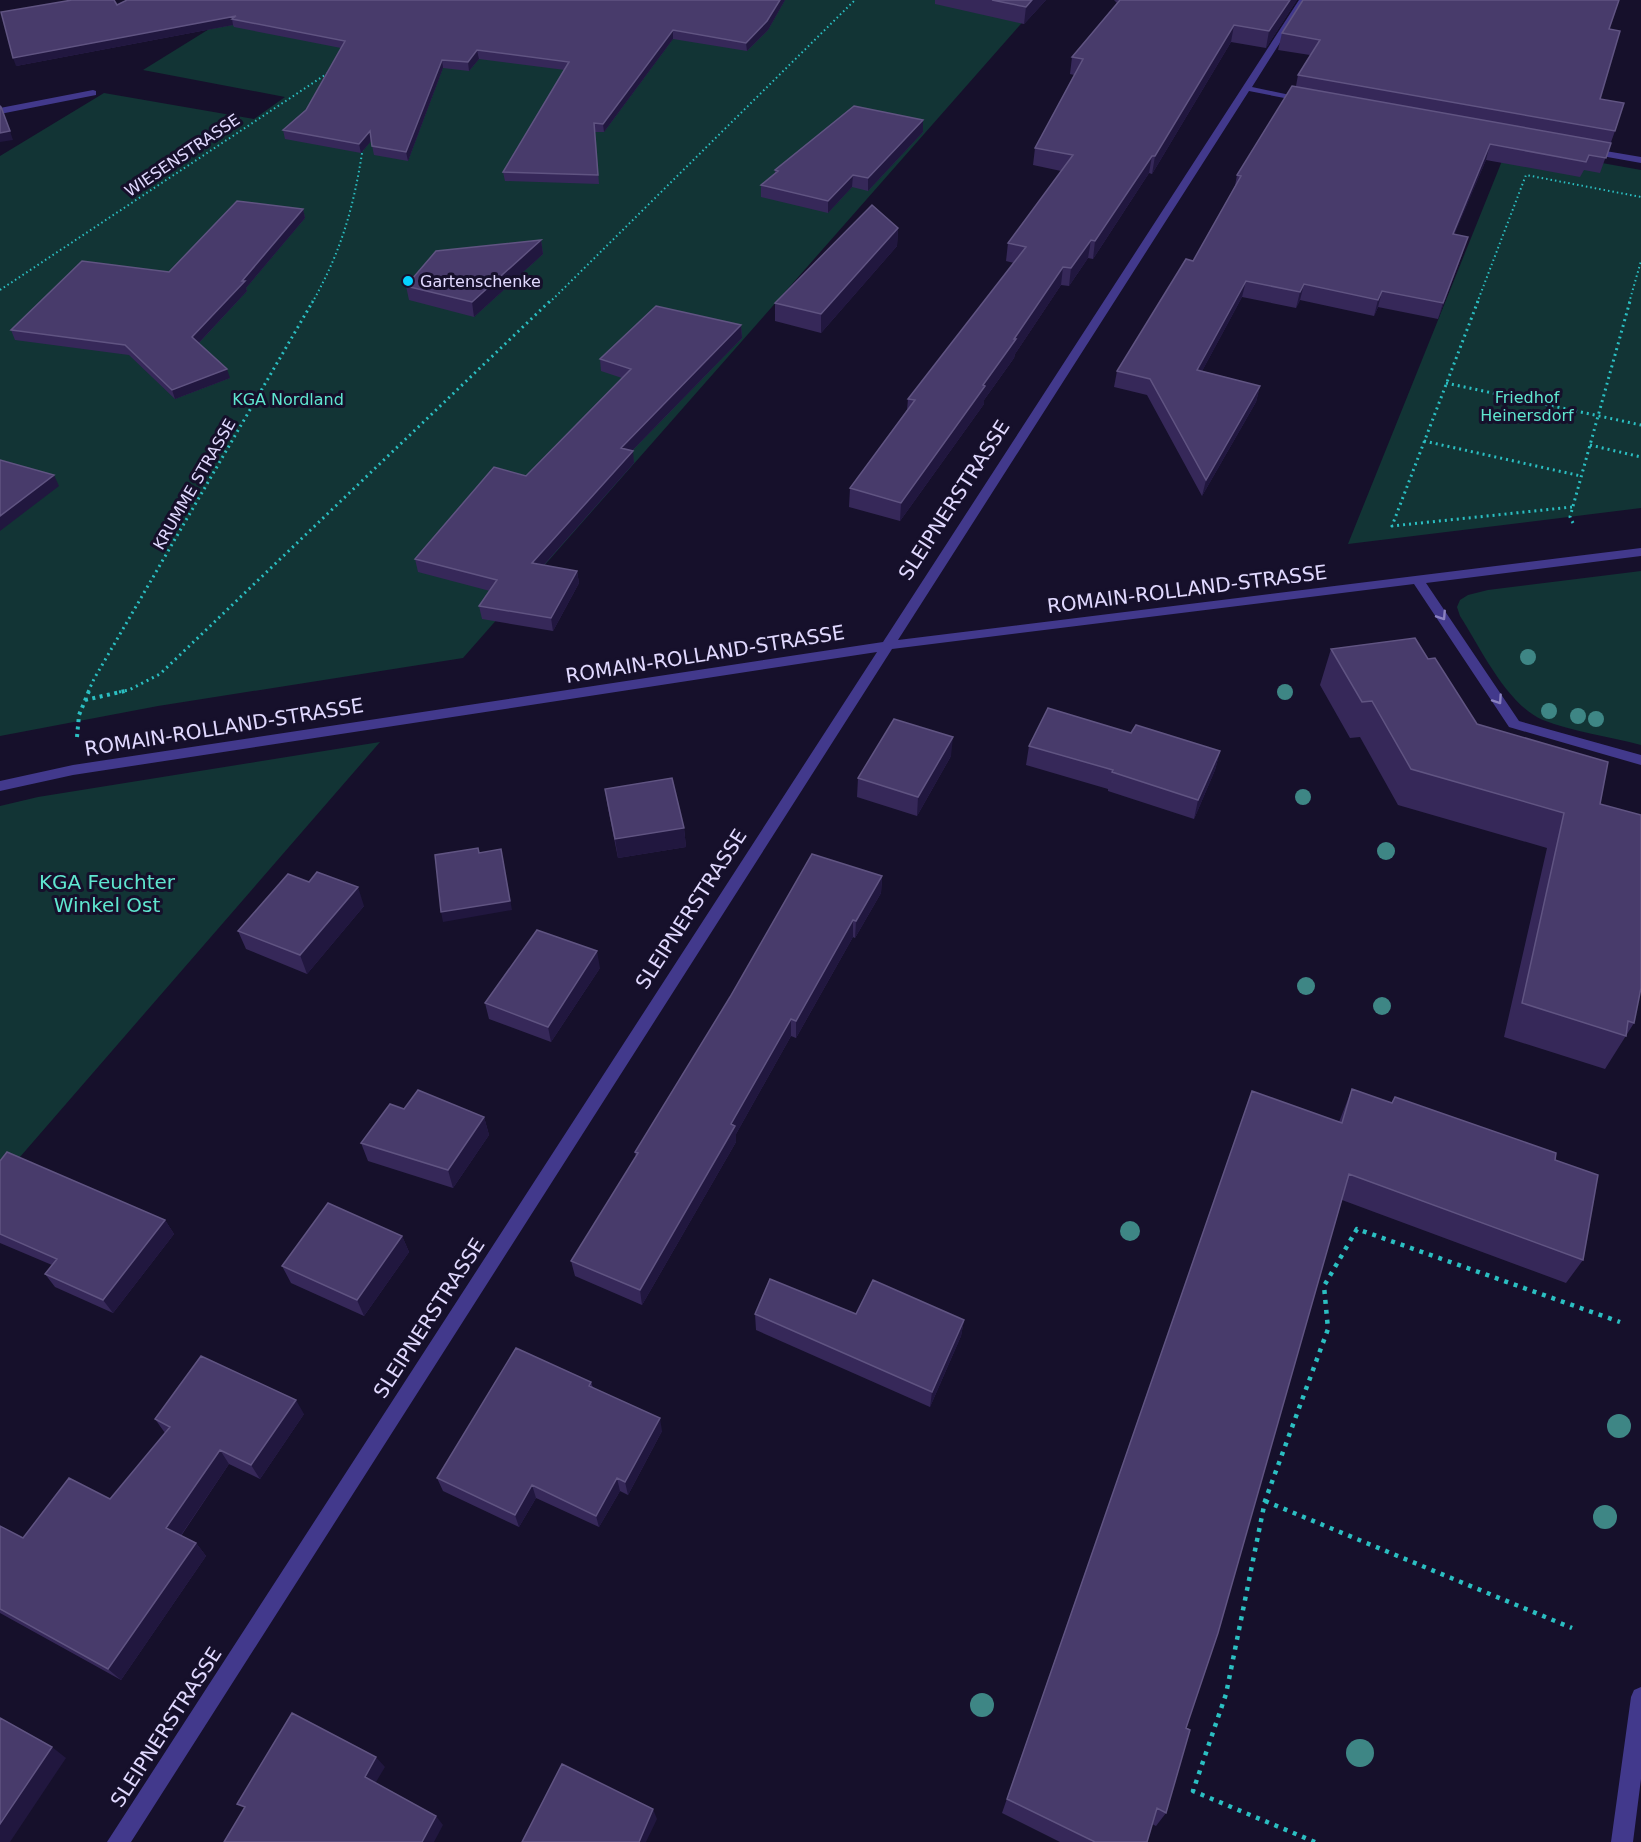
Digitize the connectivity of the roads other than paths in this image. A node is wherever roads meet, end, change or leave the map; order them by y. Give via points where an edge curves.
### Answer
1 (1303, 0) edge
2 (1245, 88) junction
3 (93, 93) dead end
4 (1315, 101) edge
5 (0, 111) edge
6 (1583, 150) edge
7 (1641, 160) edge
8 (1641, 552) edge
9 (1418, 580) junction
10 (885, 646) junction
11 (1641, 760) edge
12 (0, 786) edge
13 (1641, 1697) edge
14 (118, 1842) edge
15 (1622, 1842) edge

1 - 2 street, SLEIPNERSTRASSE
2 - 4 street
2 - 10 street, SLEIPNERSTRASSE
3 - 5 street
6 - 7 street
8 - 9 street, ROMAIN-ROLLAND-STRASSE
9 - 10 street, ROMAIN-ROLLAND-STRASSE
9 -> 11 street via 1514,724
10 - 12 street, ROMAIN-ROLLAND-STRASSE via 73,770
10 - 14 street, SLEIPNERSTRASSE
13 - 15 street

